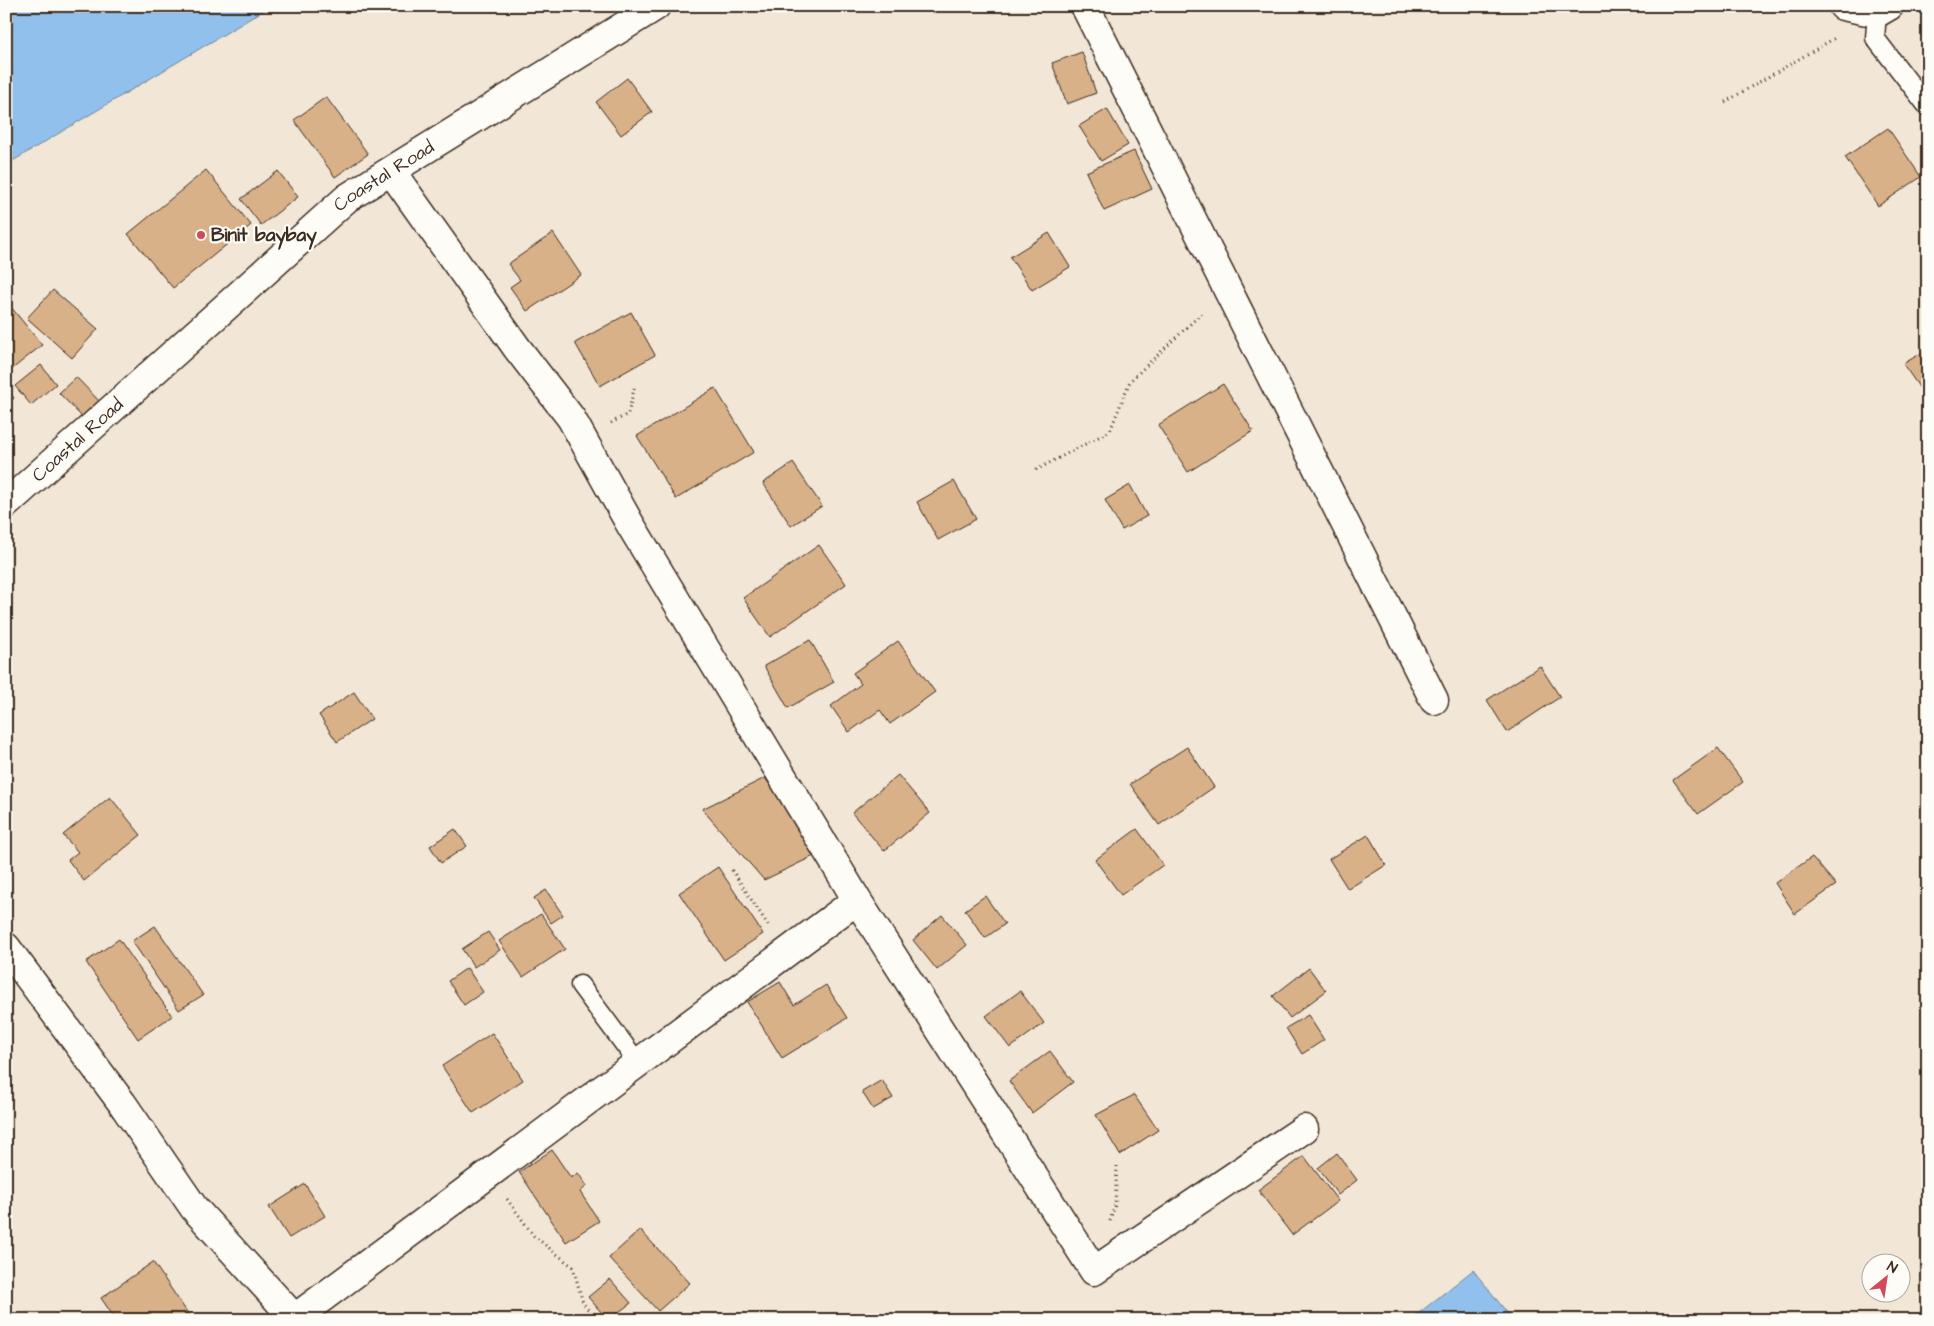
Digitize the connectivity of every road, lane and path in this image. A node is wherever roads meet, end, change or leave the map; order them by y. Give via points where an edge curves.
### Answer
1 (656, 6) edge
2 (1085, 6) edge
3 (1843, 6) edge
4 (1883, 10) edge
5 (1725, 102) dead end
6 (1928, 107) edge
7 (391, 170) junction
8 (1228, 289) junction
9 (636, 385) dead end
10 (582, 439) junction
11 (1036, 470) dead end
12 (6, 504) edge
13 (1434, 700) dead end
14 (732, 870) dead end
15 (857, 900) junction
16 (6, 947) edge
17 (786, 953) junction
18 (580, 985) dead end
19 (638, 1063) junction
20 (1304, 1129) dead end
21 (490, 1174) junction
22 (295, 1319) edge
23 (596, 1320) edge

1 - 7 street, Coastal Road
2 - 8 street
3 - 4 street
4 - 5 path
4 - 6 lane via 1876,38
7 - 10 street via 517,348 571,418
7 - 12 street, Coastal Road via 347,198
8 - 11 path via 1130,381 1110,431
8 - 13 street
9 - 10 path via 628,414
10 - 15 street
14 - 17 path
15 - 17 street
15 - 20 street via 1094,1271
16 - 22 street via 122,1103 194,1208
17 - 19 street
18 - 19 lane
19 - 21 street
21 - 22 street
21 - 23 path via 534,1236 573,1267 583,1303

